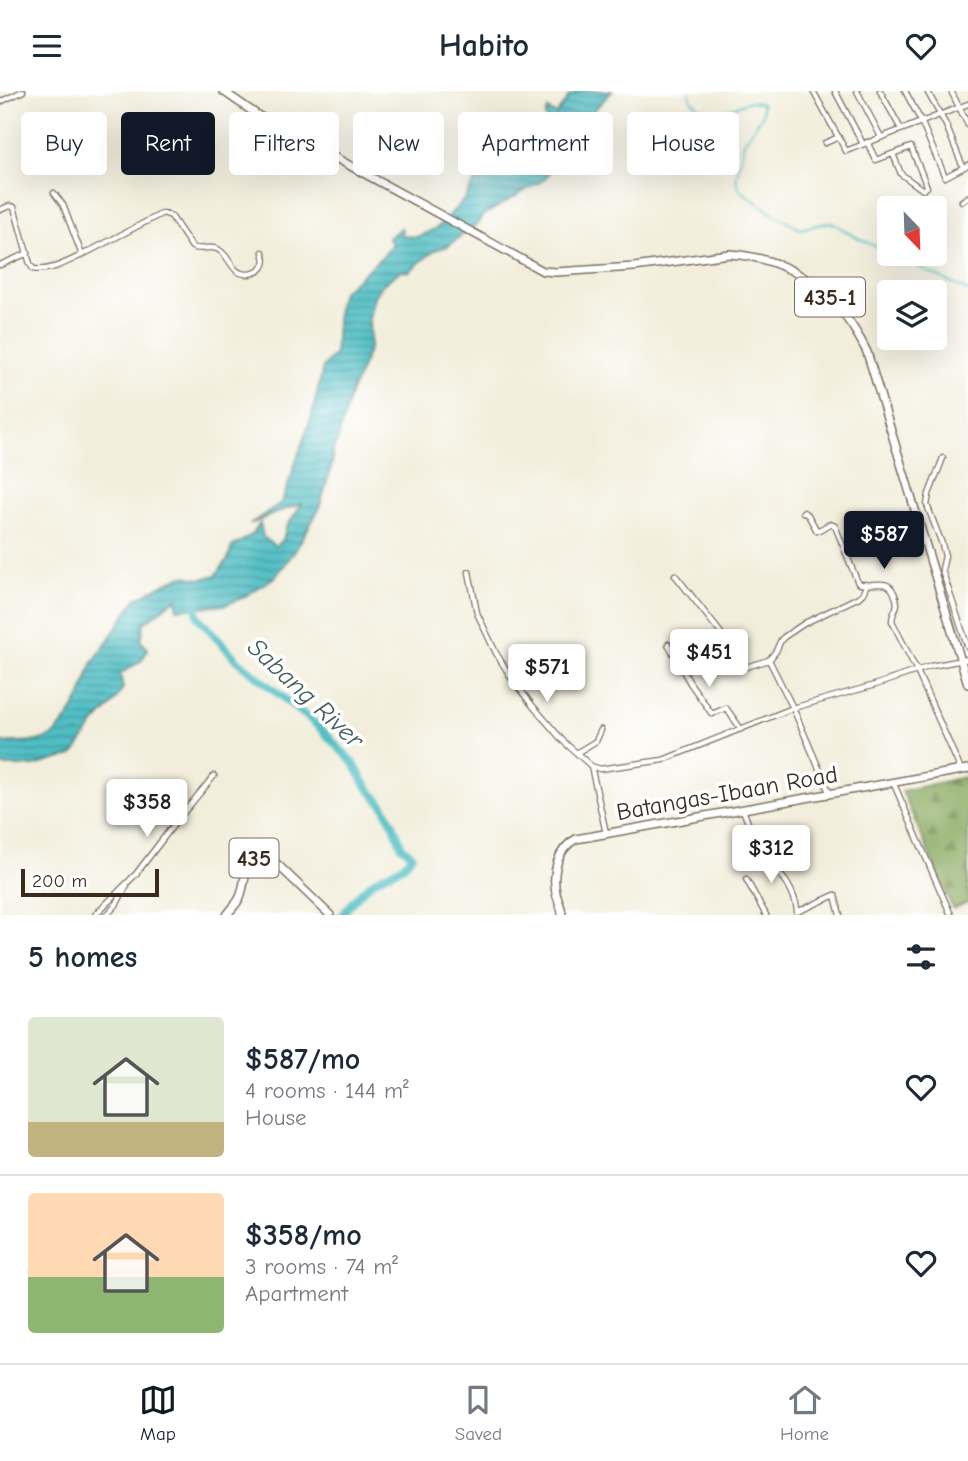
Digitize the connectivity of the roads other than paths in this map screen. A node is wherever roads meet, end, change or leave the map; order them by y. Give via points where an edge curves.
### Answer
1 (23, 91) edge
2 (223, 91) edge
3 (813, 91) edge
4 (835, 91) edge
5 (857, 91) edge
6 (880, 91) edge
7 (905, 91) edge
8 (927, 91) edge
9 (951, 91) edge
10 (0, 102) edge
11 (968, 104) edge
12 (960, 107) junction
13 (940, 114) junction
14 (920, 121) junction
15 (968, 125) edge
16 (901, 129) junction
17 (839, 137) junction
18 (881, 137) junction
19 (825, 143) dead end
20 (865, 143) junction
21 (893, 154) junction
22 (965, 166) edge
23 (54, 193) dead end
24 (968, 197) edge
25 (962, 201) dead end
26 (0, 210) edge
27 (263, 252) dead end
28 (27, 253) junction
29 (82, 255) junction
30 (0, 265) edge
31 (943, 458) dead end
32 (803, 512) dead end
33 (469, 572) dead end
34 (675, 575) dead end
35 (866, 586) junction
36 (668, 644) dead end
37 (968, 647) edge
38 (769, 660) junction
39 (964, 660) edge
40 (917, 671) junction
41 (968, 684) edge
42 (793, 708) junction
43 (741, 729) junction
44 (601, 730) dead end
45 (578, 752) junction
46 (591, 766) junction
47 (965, 769) edge
48 (214, 776) dead end
49 (893, 782) junction
50 (830, 794) junction
51 (743, 810) junction
52 (787, 829) dead end
53 (606, 834) junction
54 (754, 840) junction
55 (131, 879) junction
56 (746, 879) dead end
57 (794, 914) edge
58 (95, 915) edge
59 (107, 915) edge
60 (227, 915) edge
61 (330, 915) edge
62 (562, 915) edge
63 (766, 915) edge
64 (840, 915) edge
65 (951, 915) edge

1 - 10 street
2 - 39 main road, 435-1 via 259,116 543,271 634,267 729,254 759,258 817,286 840,308 867,352
3 - 17 street
4 - 20 street
5 - 18 street
6 - 16 street
7 - 14 street
8 - 13 street
9 - 12 street
11 - 12 street
12 - 13 street
12 - 15 street
13 - 14 street
13 - 22 street
14 - 16 street
14 - 22 street via 945,177
16 - 18 street
17 - 19 street
17 - 20 street via 846,151
18 - 20 street
20 - 21 street via 876,160
21 - 21 street via 911,147 928,187 923,190 901,174
23 - 29 street
24 - 25 street
26 - 28 street via 14,207
27 - 29 street via 265,264 259,271 239,274 221,250 192,247 171,216 163,213
28 - 29 street via 33,269 38,270
28 - 30 street
31 - 37 street via 927,505 945,556 942,570
32 - 35 street via 817,531 835,526 856,580
33 - 45 street via 477,613 496,653 526,698
34 - 38 street via 744,666
35 - 38 street via 859,597 782,639
35 - 40 street via 882,583 894,591 897,605 892,621
36 - 43 street via 712,714 726,708
38 - 42 street
39 - 40 street
39 - 41 main road, 435-1
40 - 42 street
40 - 47 street
42 - 43 street
42 - 50 street
43 - 46 street via 663,760 600,769
44 - 45 street via 596,741
45 - 46 street
46 - 53 street
47 - 49 main road, Batangas-Ibaan Road
48 - 55 street
49 - 50 main road, Batangas-Ibaan Road
49 - 65 street
50 - 51 main road, Batangas-Ibaan Road
51 - 53 main road, Batangas-Ibaan Road
51 - 54 street
52 - 54 street
53 - 62 main road, Batangas-Ibaan Road via 576,839 562,850 555,890
54 - 57 street via 766,870 779,874 790,889 797,903
55 - 58 street
55 - 59 street
56 - 63 street
57 - 64 street via 835,895
60 - 61 main road, 435 via 239,899 249,861 257,857 277,864

